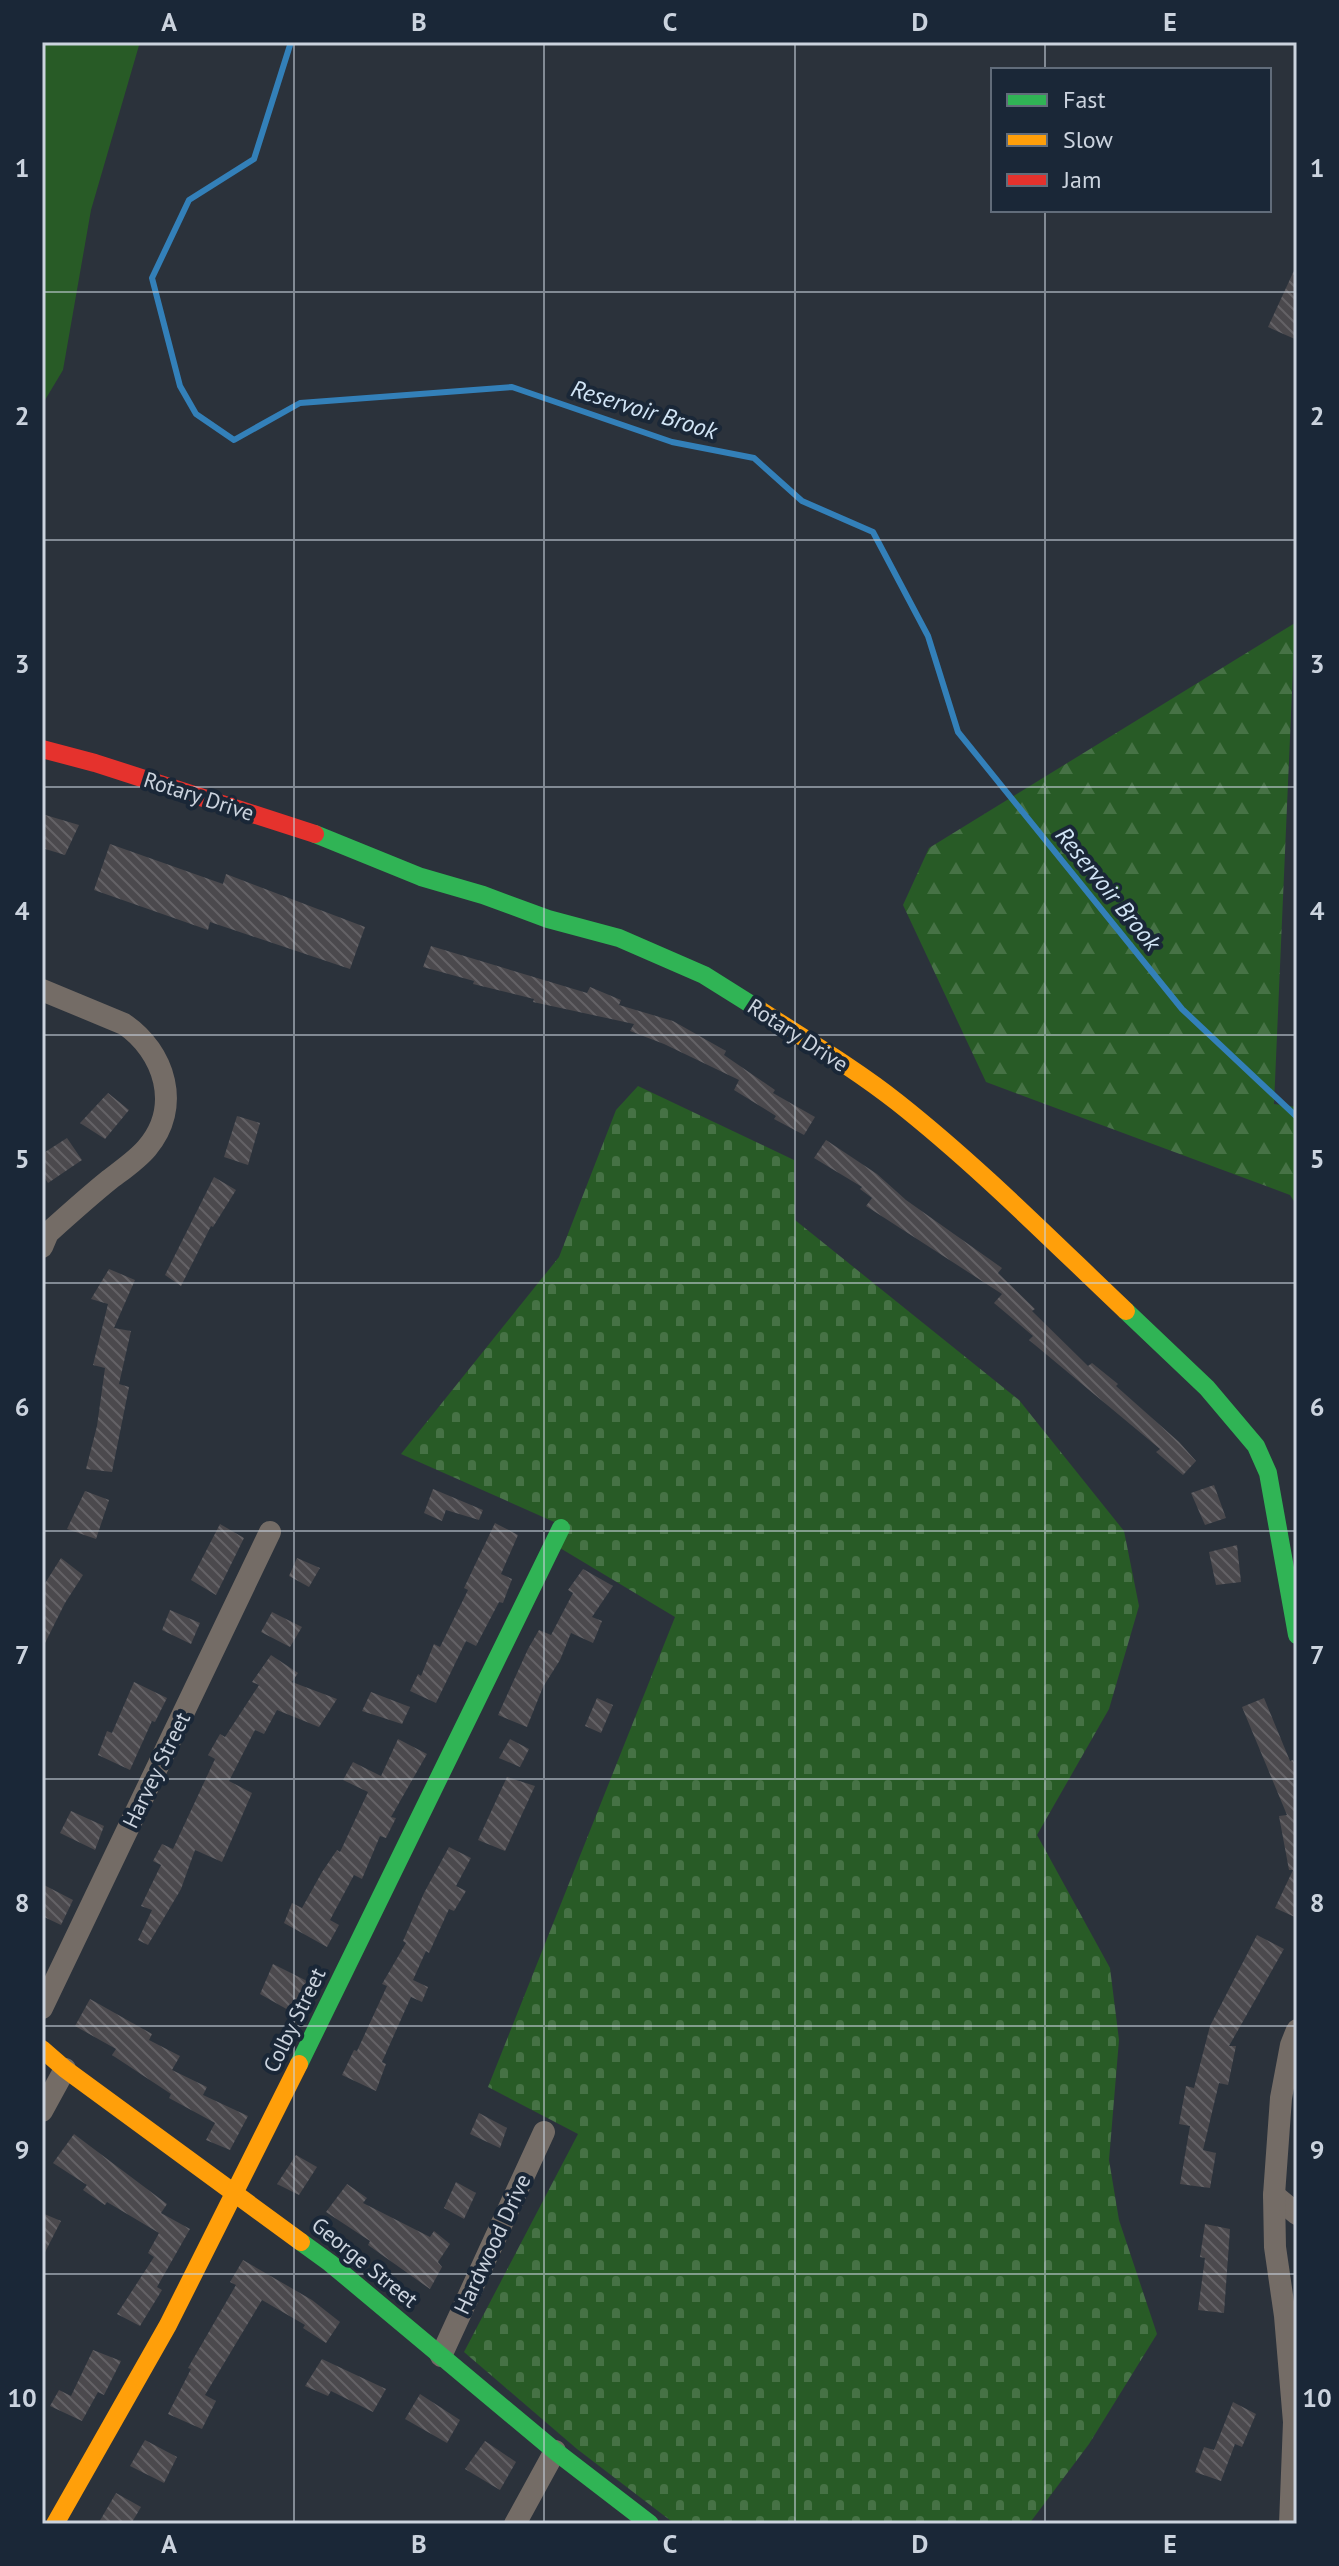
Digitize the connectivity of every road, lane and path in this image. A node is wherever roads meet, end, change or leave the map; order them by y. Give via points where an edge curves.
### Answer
1 (42, 749) edge
2 (42, 990) edge
3 (42, 1247) edge
4 (561, 1528) dead end
5 (270, 1532) dead end
6 (1297, 1635) edge
7 (42, 2008) edge
8 (1297, 2030) edge
9 (42, 2049) edge
10 (65, 2069) junction
11 (42, 2111) edge
12 (544, 2132) dead end
13 (237, 2192) junction
14 (1274, 2195) junction
15 (1297, 2214) edge
16 (1291, 2314) edge
17 (441, 2356) junction
18 (555, 2451) junction
19 (55, 2524) edge
20 (515, 2524) edge
21 (650, 2524) edge
22 (1290, 2524) edge

1 - 6 street, Rotary Drive via 289,824 421,877 637,945 704,975 895,1100 960,1154 1207,1388 1249,1435 1268,1473
2 - 3 street via 135,1032 161,1066 166,1098 160,1125 146,1149 48,1233
4 - 13 street, Colby Street
5 - 7 street, Harvey Street
8 - 14 street via 1281,2098
9 - 10 street, George Street
10 - 11 street
10 - 13 street, George Street
12 - 17 street, Hardwood Drive
13 - 17 street, George Street
13 - 19 street, Colby Street
14 - 15 street
14 - 16 street via 1275,2247
16 - 22 street
17 - 18 street, George Street
18 - 20 street
18 - 21 street, George Street

